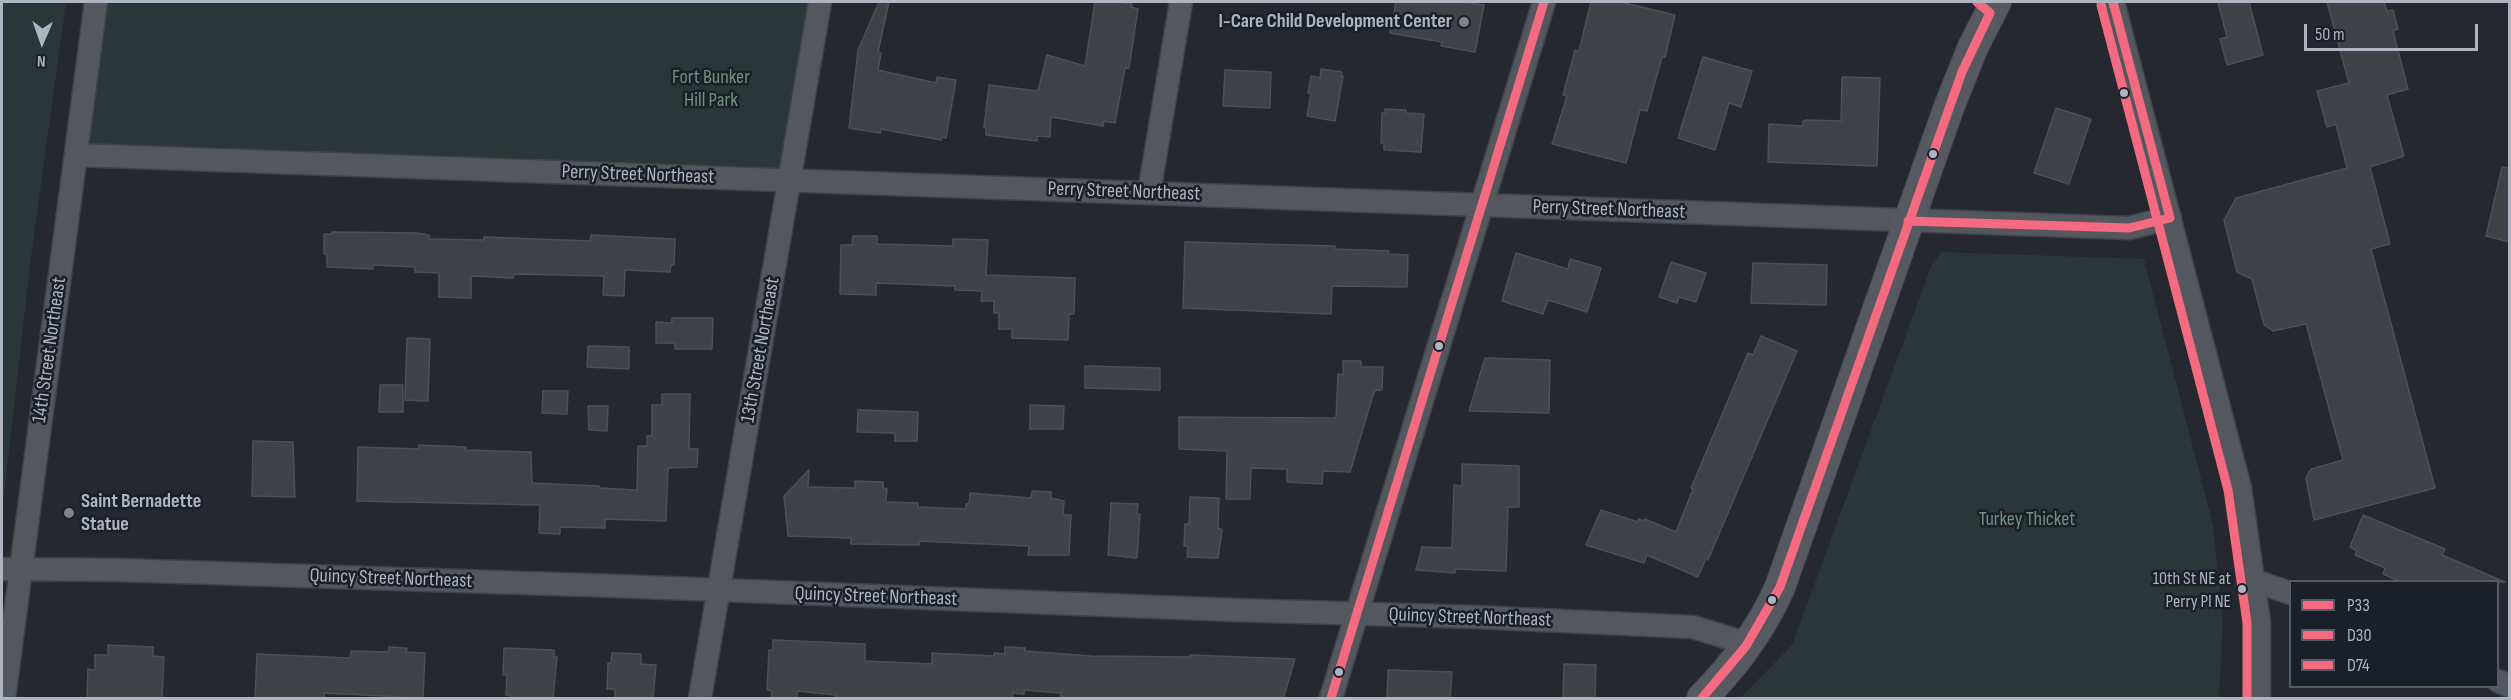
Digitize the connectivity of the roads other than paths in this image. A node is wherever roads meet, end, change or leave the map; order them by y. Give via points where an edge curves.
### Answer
1 (96, 2) edge
2 (820, 2) edge
3 (1181, 2) edge
4 (1544, 2) edge
5 (2113, 2) edge
6 (1988, 5) edge
7 (76, 155) junction
8 (789, 181) junction
9 (1149, 194) junction
10 (1482, 206) junction
11 (2170, 218) junction
12 (1908, 221) junction
13 (11, 569) edge
14 (2255, 581) junction
15 (718, 590) junction
16 (2289, 593) edge
17 (1357, 615) junction
18 (1748, 644) junction
19 (4, 699) edge
20 (700, 699) edge
21 (1330, 699) edge
22 (1702, 699) edge
23 (2259, 699) edge

1 - 7 street, 14th Street Northeast
2 - 8 street, 13th Street Northeast
3 - 9 street
4 - 10 street
5 - 11 street
6 - 12 main road
7 - 8 street, Perry Street Northeast
7 - 13 street, 14th Street Northeast
8 - 9 street, Perry Street Northeast
8 - 15 street, 13th Street Northeast
9 - 10 street, Perry Street Northeast
10 - 12 street, Perry Street Northeast
10 - 17 street
11 - 12 street, Perry Street Northeast via 2129,228
11 - 14 street via 2240,488
12 - 18 main road via 1783,581
13 - 15 street, Quincy Street Northeast
13 - 19 street, 14th Street Northeast
14 - 16 street
14 - 23 street
15 - 17 street, Quincy Street Northeast
15 - 20 street, 13th Street Northeast
17 - 18 street, Quincy Street Northeast via 1693,627
17 - 21 street
18 - 22 main road

